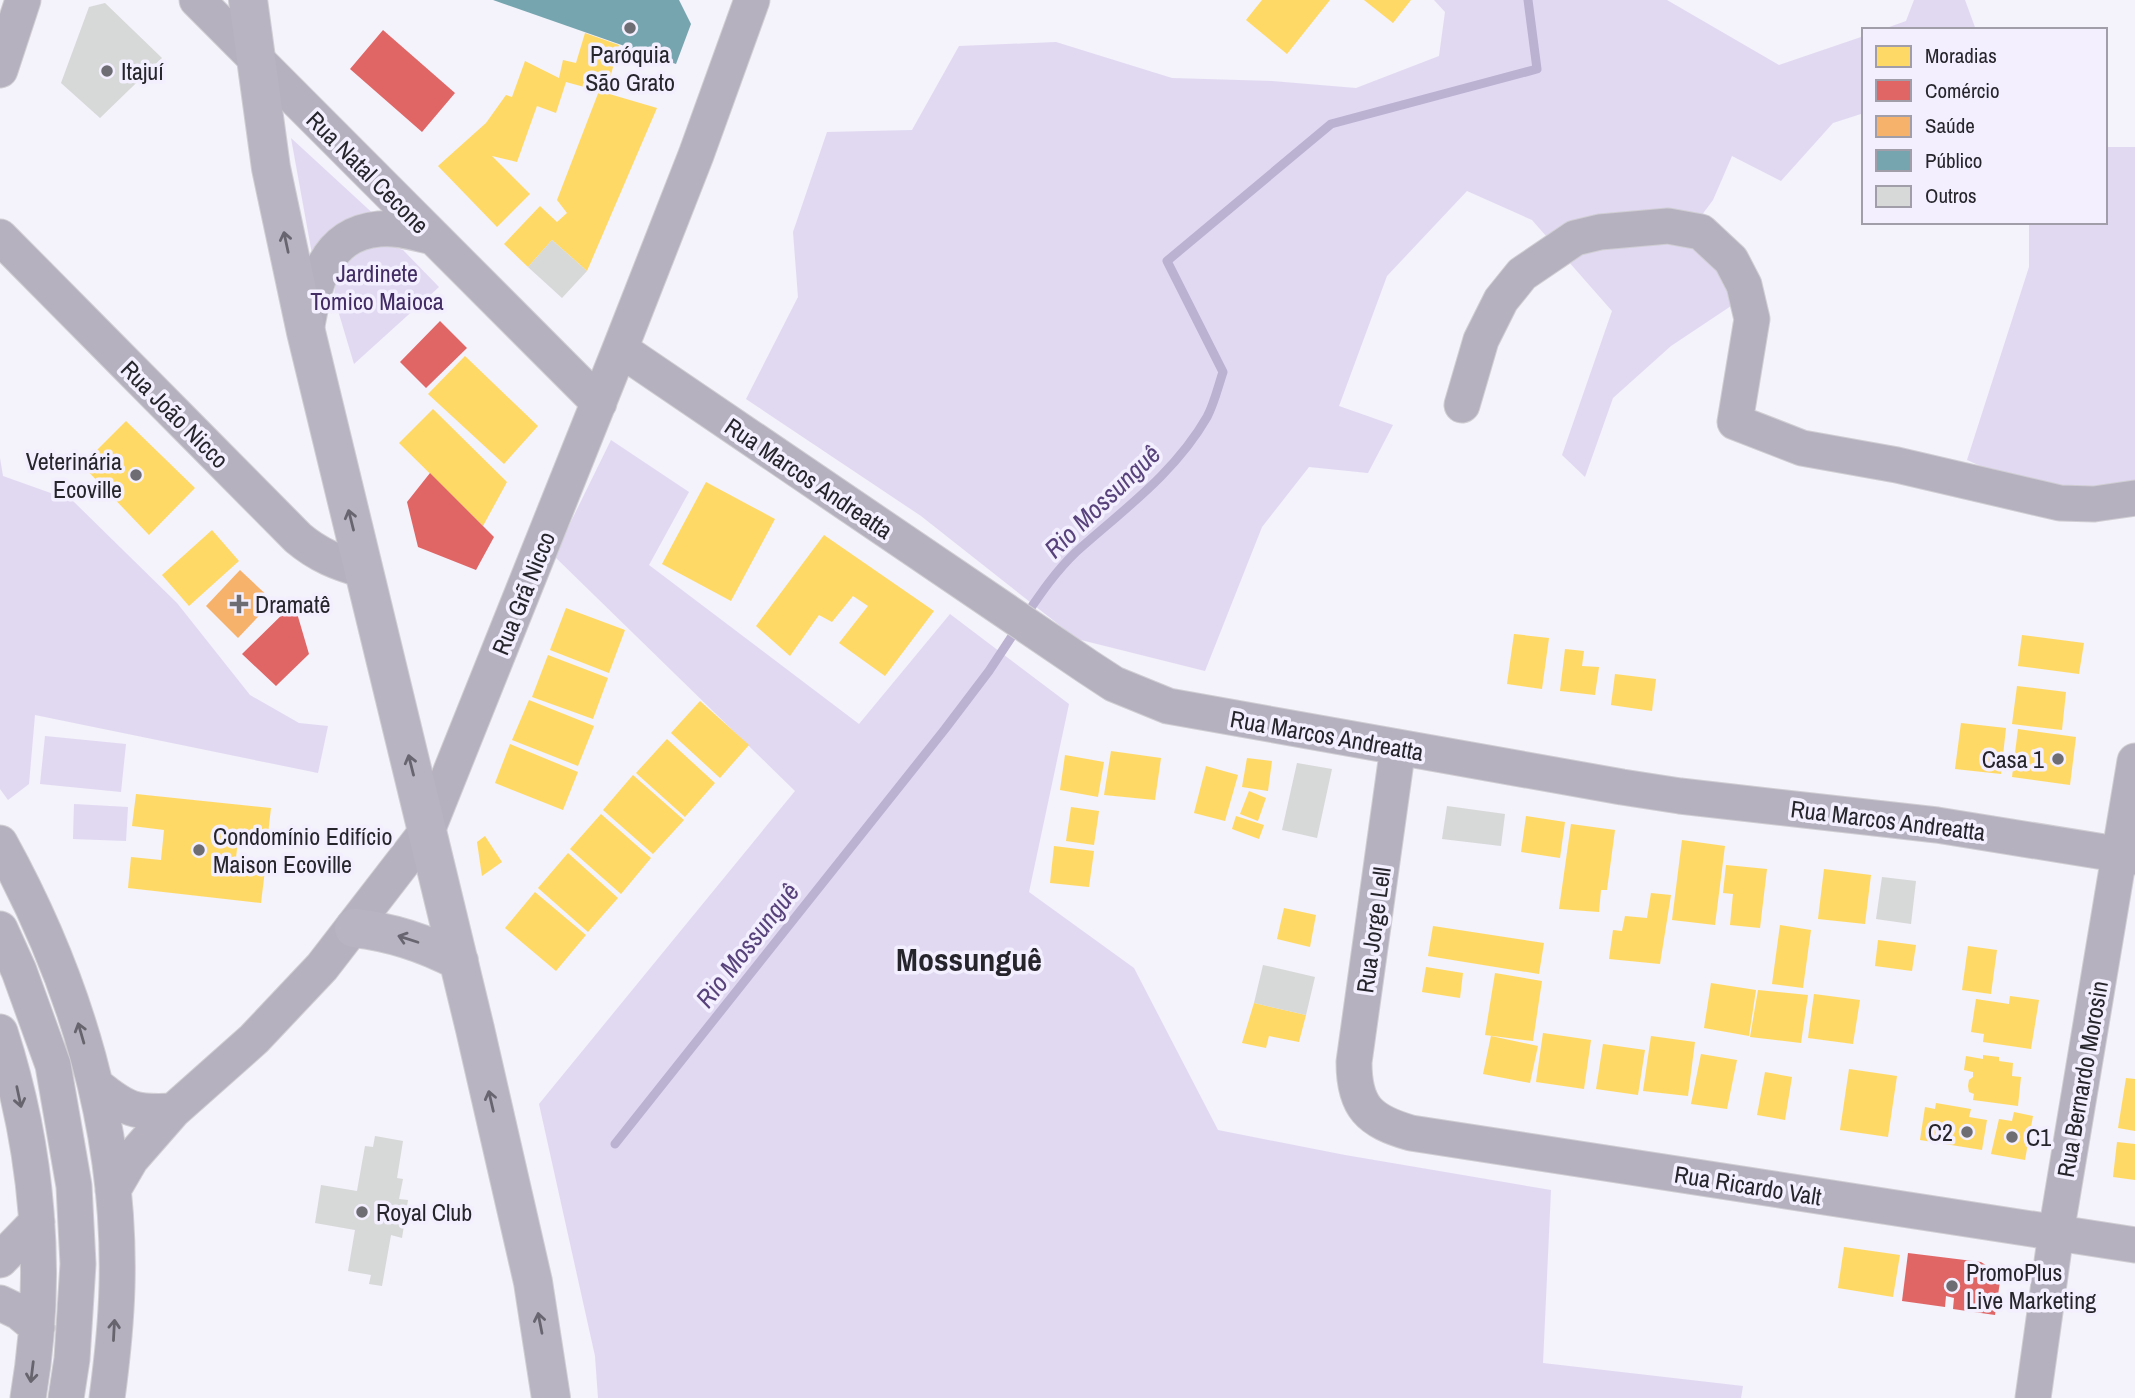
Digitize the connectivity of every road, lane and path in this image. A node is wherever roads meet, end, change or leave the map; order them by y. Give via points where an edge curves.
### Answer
1 (23, 0) edge
2 (197, 0) edge
3 (248, 0) edge
4 (751, 0) edge
5 (256, 59) junction
6 (0, 70) edge
7 (0, 237) edge
8 (433, 237) junction
9 (306, 332) junction
10 (620, 349) junction
11 (599, 403) junction
12 (1462, 405) dead end
13 (2135, 498) edge
14 (363, 570) junction
15 (1398, 747) junction
16 (2135, 761) edge
17 (427, 831) junction
18 (0, 843) edge
19 (2128, 856) edge
20 (354, 928) junction
21 (0, 929) edge
22 (459, 961) junction
23 (0, 1032) edge
24 (97, 1086) junction
25 (1366, 1110) joint
26 (173, 1111) junction
27 (113, 1190) junction
28 (37, 1222) junction
29 (2056, 1233) junction
30 (2135, 1245) edge
31 (0, 1259) edge
32 (0, 1303) edge
33 (37, 1327) junction
34 (28, 1398) edge
35 (66, 1398) edge
36 (107, 1398) edge
37 (551, 1398) edge
38 (2034, 1398) edge

1 - 6 street
2 - 5 street, Rua Natal Cecone
3 - 5 main road
4 - 10 street, Rua Grã Nicco
5 - 8 street, Rua Natal Cecone
9 -> 5 main road via 271,167
7 - 14 street, Rua João Nicco via 298,538 335,562
8 - 9 street via 379,229 343,241 320,275
8 - 11 street, Rua Natal Cecone
14 -> 9 main road
10 - 11 street, Rua Grã Nicco
10 - 15 street, Rua Marcos Andreatta via 1114,684 1168,706
11 - 17 street, Rua Grã Nicco
12 - 13 street via 1482,340 1502,300 1522,274 1575,238 1668,226 1701,232 1731,260 1745,285 1752,319 1735,422 1802,448 2060,503 2094,505
17 -> 14 main road
15 - 19 street, Rua Marcos Andreatta via 1680,796 1937,825
15 - 25 street, Rua Jorge Lell via 1354,1062 1357,1096
16 - 19 street, Rua Bernardo Morosin
17 - 20 street, Rua Grã Nicco
17 - 22 main road
24 -> 18 street via 52,950
19 - 29 street, Rua Bernardo Morosin
22 -> 20 main road via 415,940
20 - 26 street, Rua Grã Nicco via 288,1005
21 - 35 street via 52,1065 75,1186 78,1264
37 -> 22 main road via 533,1282
23 -> 28 street via 24,1124
24 - 26 street via 135,1110
24 - 27 street
25 - 29 street, Rua Ricardo Valt via 1377,1120 1411,1133
26 - 27 street, Rua Grã Nicco via 131,1159
36 -> 27 street via 117,1286
28 - 31 street
28 - 33 street
29 - 30 street, Rua Ricardo Valt
29 - 38 street, Rua Bernardo Morosin
32 - 33 street
33 -> 34 street

